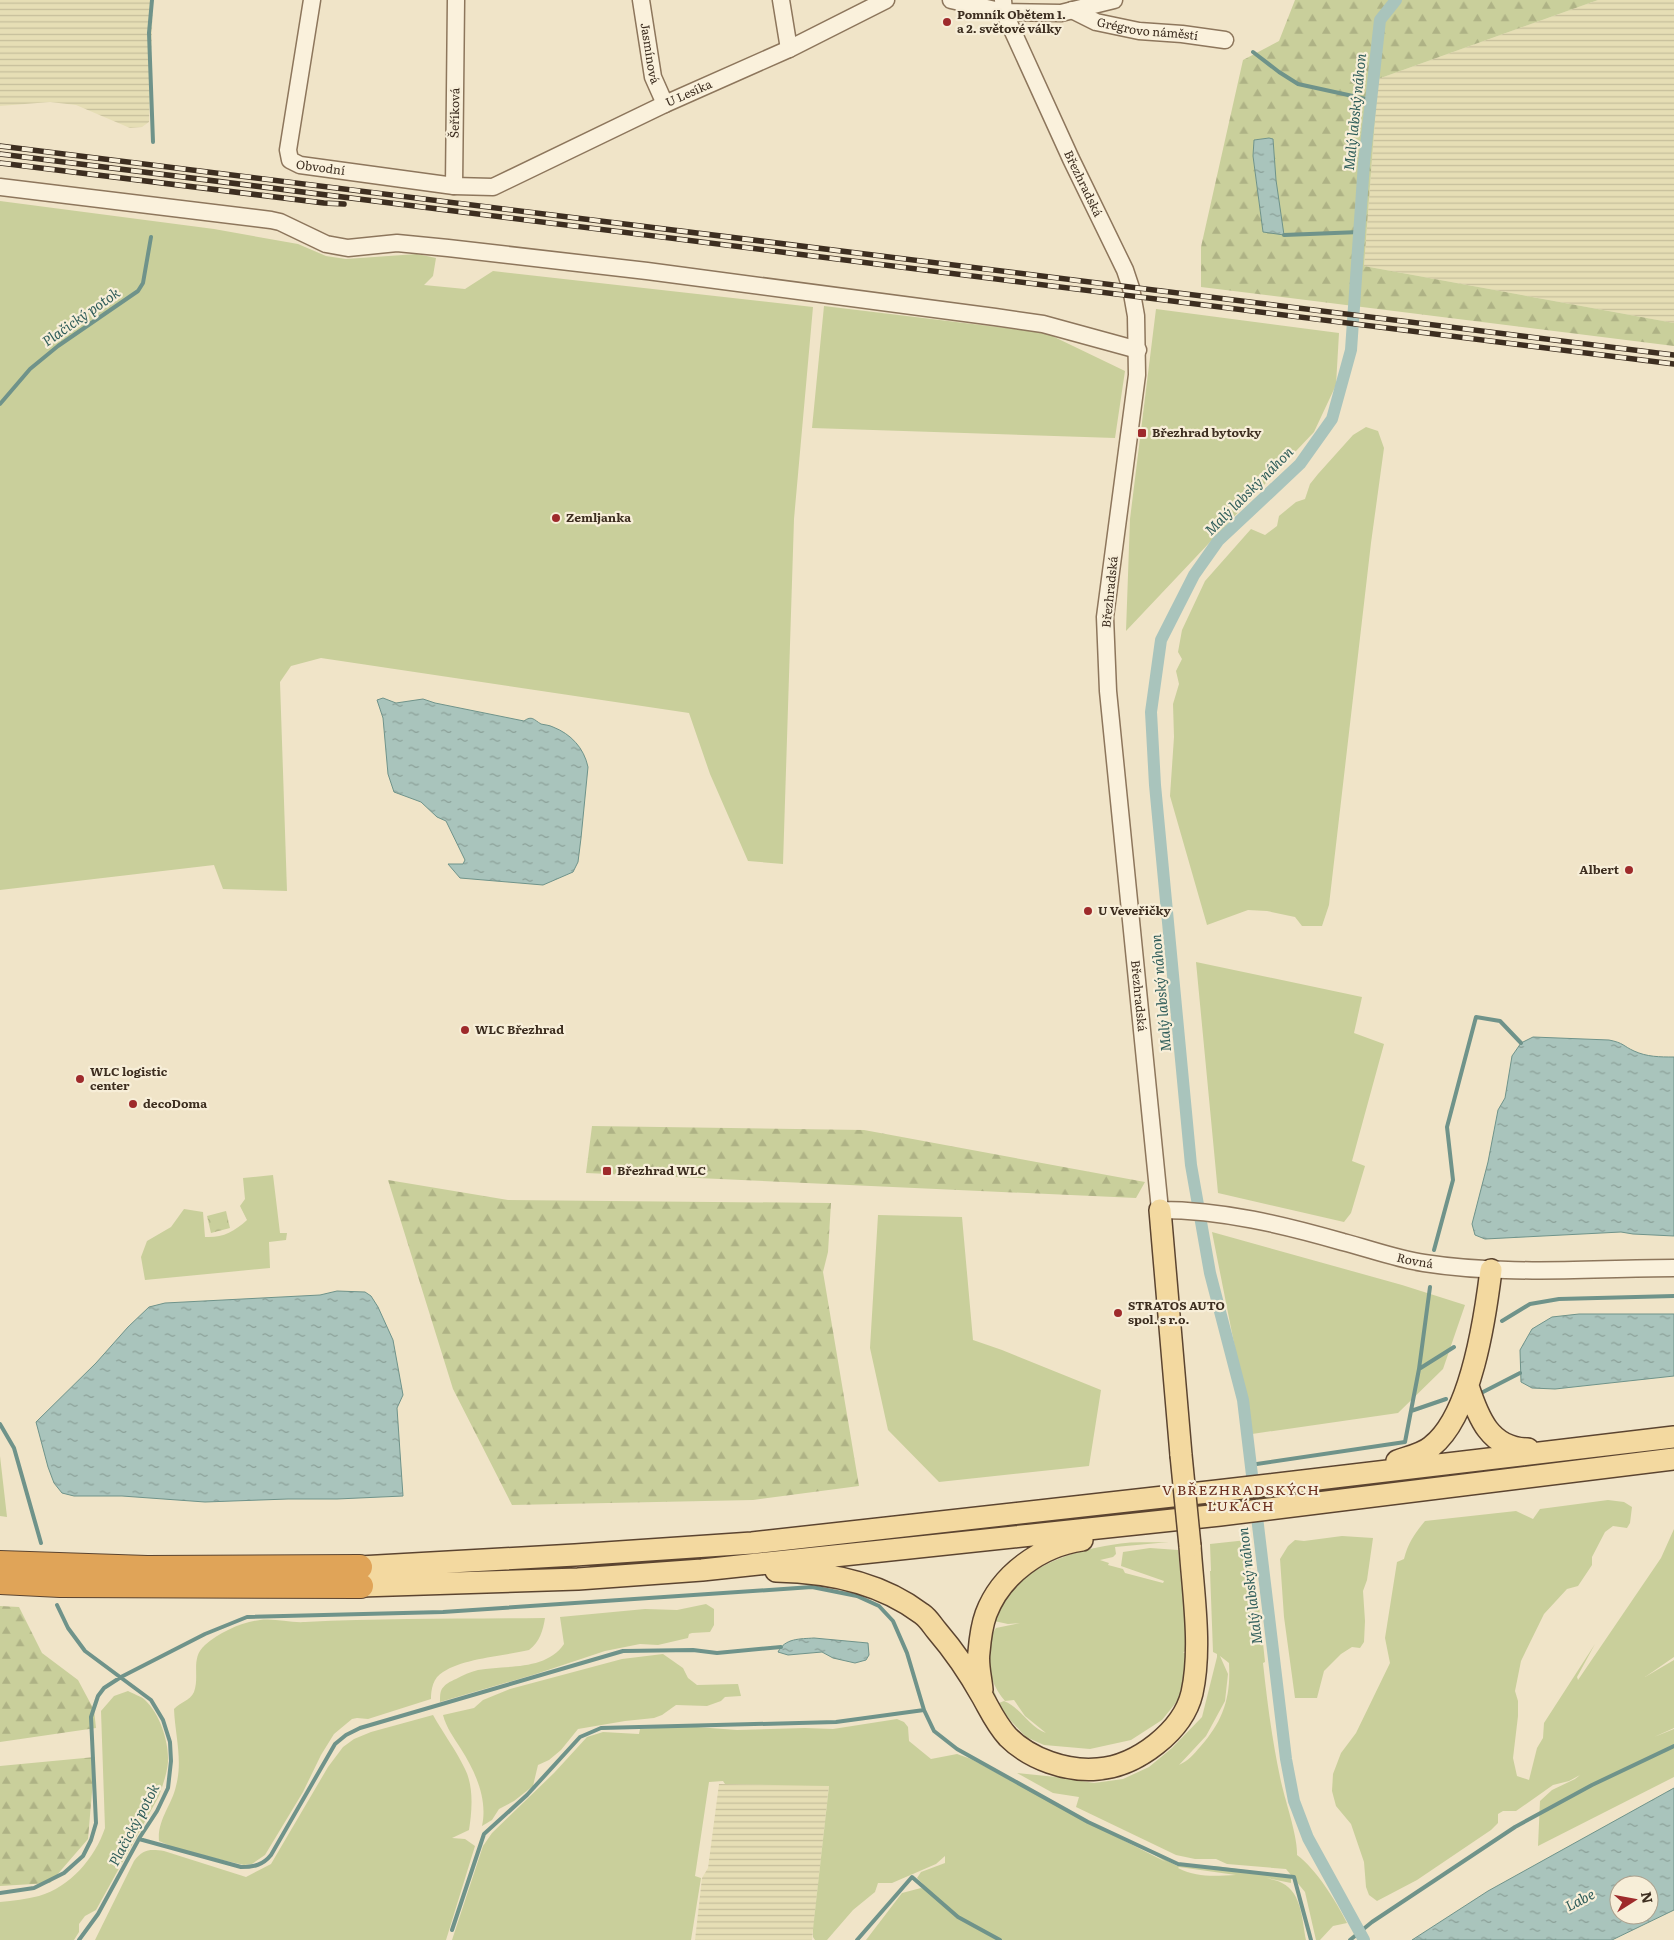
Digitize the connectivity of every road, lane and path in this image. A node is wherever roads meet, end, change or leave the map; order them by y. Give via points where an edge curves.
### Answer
1 (312, 0) edge
2 (456, 0) edge
3 (641, 0) edge
4 (781, 0) edge
5 (886, 0) edge
6 (951, 0) edge
7 (1114, 0) edge
8 (1004, 6) edge
9 (1072, 10) junction
10 (1224, 40) dead end
11 (789, 49) junction
12 (665, 104) junction
13 (454, 186) junction
14 (0, 187) edge
15 (1138, 350) junction
16 (1160, 1210) junction
17 (1674, 1268) edge
18 (1490, 1270) junction
19 (1470, 1390) junction
20 (1674, 1437) edge
21 (1605, 1445) junction
22 (1674, 1459) edge
23 (1340, 1476) junction
24 (1220, 1515) junction
25 (0, 1563) edge
26 (702, 1570) junction
27 (360, 1577) junction
28 (0, 1582) edge
29 (983, 1698) junction

1 - 13 street, Obvodní via 288,150 290,160 300,165
2 - 13 street, Šeříková
3 - 12 street, Jasmínová via 653,77
4 - 11 street
5 - 11 street, U Lesíka
6 - 8 street
7 - 9 street, Grégrovo náměstí
8 - 9 street, Grégrovo náměstí via 1061,13
8 - 15 street, Březhradská via 1071,160 1125,270 1133,296
9 - 10 street, Grégrovo náměstí via 1096,22 1139,31
11 - 12 street, U Lesíka
12 - 13 street, U Lesíka via 493,187
14 - 15 street via 271,220 326,244 348,248 397,243 448,248 995,316 1043,324
15 - 16 street, Březhradská via 1105,617 1108,691
16 - 18 street, Rovná via 1211,1213 1293,1228 1422,1263
16 - 29 main road, bridge via 1190,1546 1196,1645 1192,1694 1184,1714 1155,1746 1121,1764 1098,1769 1054,1763 1028,1752 1008,1737 993,1719
17 - 18 street, Rovná
18 - 19 main road
19 - 21 main road via 1490,1433 1508,1447 1542,1449
19 - 23 main road via 1441,1438 1429,1449 1390,1464
20 - 21 main road
21 - 23 main road
22 - 24 main road
23 - 27 main road via 752,1543 549,1557
24 - 26 main road
24 - 29 main road via 1067,1542 1034,1556 1012,1575 986,1614 978,1654
25 - 27 highway
26 - 27 main road via 578,1579
26 - 29 main road via 730,1574 778,1571 820,1575 854,1580 891,1594 923,1615 958,1655
27 - 28 highway via 60,1585

